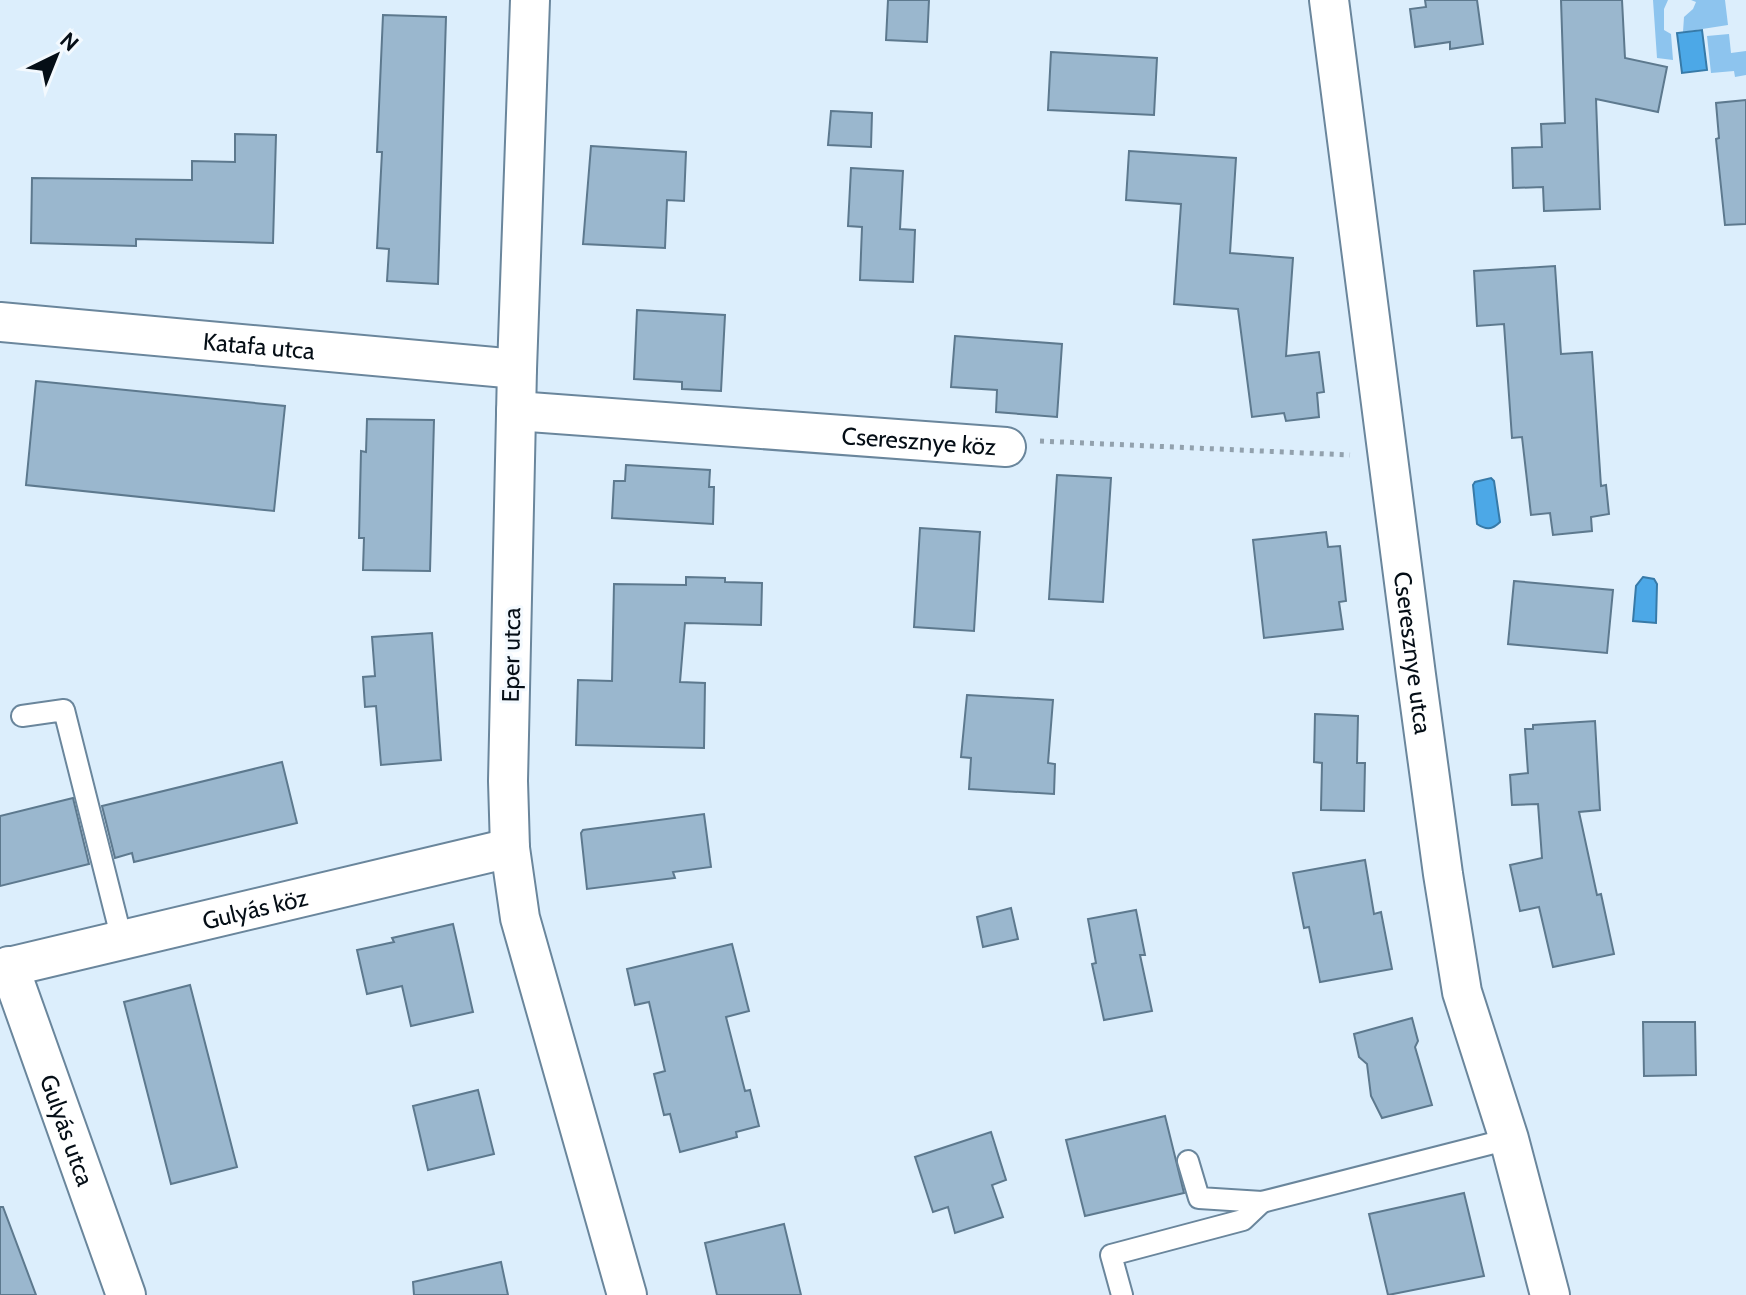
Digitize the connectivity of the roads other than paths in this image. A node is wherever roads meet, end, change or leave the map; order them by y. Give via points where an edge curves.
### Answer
1 (530, 0) edge
2 (1329, 0) edge
3 (0, 322) edge
4 (517, 369) junction
5 (516, 411) junction
6 (1006, 447) road end
7 (22, 716) dead end
8 (510, 848) junction
9 (122, 940) junction
10 (4, 967) edge
11 (1509, 1139) junction
12 (1188, 1161) dead end
13 (1262, 1202) junction
14 (126, 1295) edge
15 (627, 1295) edge
16 (1122, 1295) edge
17 (1550, 1295) edge

1 - 4 street, Eper utca
2 - 11 street, Cseresznye utca via 1443,874 1462,992
3 - 4 street, Katafa utca
4 - 5 street, Eper utca
5 - 6 street, Cseresznye köz
5 - 8 street, Eper utca
7 - 9 lane via 64,710
8 - 9 street, Gulyás köz
8 - 15 street, Eper utca via 520,918
9 - 10 street, Gulyás köz
10 - 14 street, Gulyás utca
11 - 13 lane
11 - 17 street, Cseresznye utca
12 - 13 lane via 1199,1198
13 - 16 lane via 1243,1220 1111,1255

